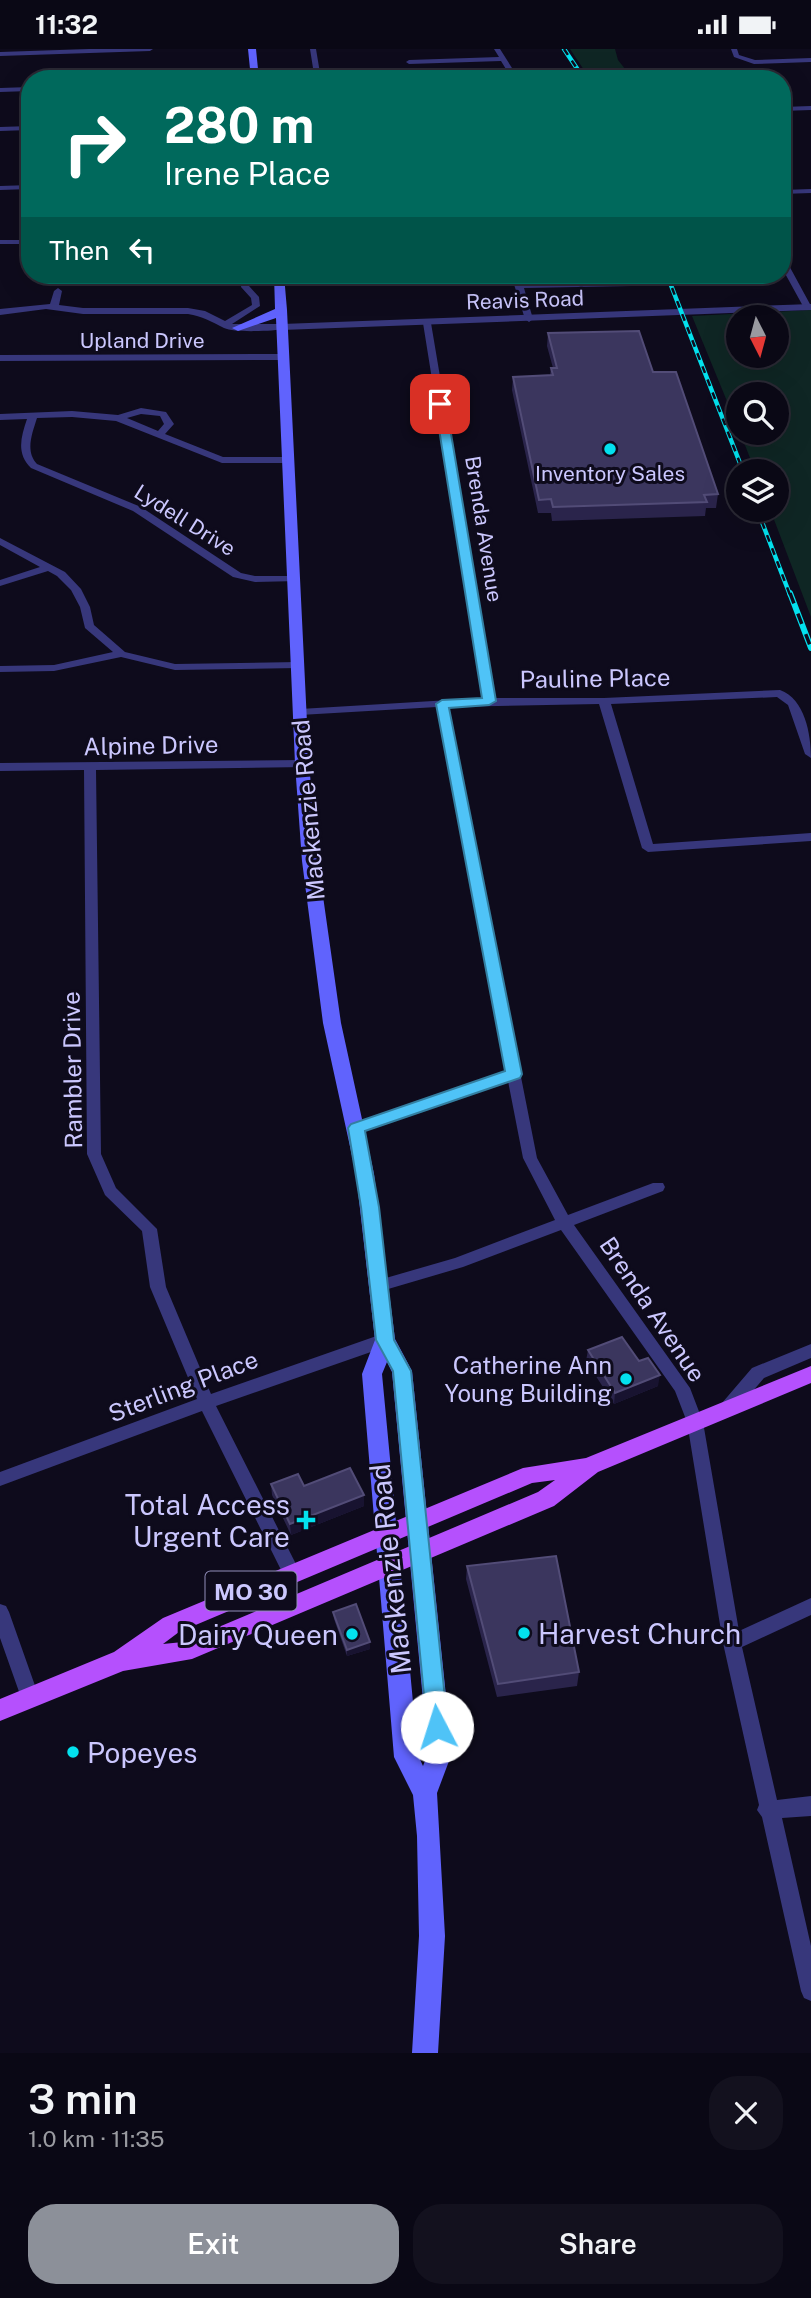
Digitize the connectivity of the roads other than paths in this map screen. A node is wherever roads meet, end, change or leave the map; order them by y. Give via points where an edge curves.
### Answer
1 (159, 49) edge
2 (252, 49) edge
3 (313, 49) edge
4 (497, 49) edge
5 (149, 50) edge
6 (136, 52) junction
7 (0, 54) edge
8 (738, 55) edge
9 (505, 59) junction
10 (811, 60) edge
11 (410, 62) dead end
12 (254, 70) edge
13 (316, 70) edge
14 (511, 70) edge
15 (21, 89) edge
16 (0, 90) edge
17 (811, 108) edge
18 (791, 109) edge
19 (21, 128) edge
20 (0, 129) edge
21 (21, 187) edge
22 (0, 188) edge
23 (811, 191) edge
24 (791, 192) edge
25 (0, 242) edge
26 (21, 242) edge
27 (791, 276) edge
28 (248, 284) edge
29 (278, 284) edge
30 (594, 284) edge
31 (519, 286) joint
32 (58, 291) dead end
33 (54, 306) junction
34 (809, 308) edge
35 (282, 310) junction
36 (0, 311) edge
37 (529, 319) junction
38 (427, 323) junction
39 (224, 325) junction
40 (282, 327) junction
41 (238, 328) junction
42 (284, 357) junction
43 (0, 358) edge
44 (33, 415) junction
45 (0, 417) edge
46 (118, 418) junction
47 (159, 435) junction
48 (289, 460) junction
49 (0, 541) edge
50 (51, 566) junction
51 (294, 579) junction
52 (0, 583) edge
53 (121, 654) junction
54 (298, 665) junction
55 (0, 669) edge
56 (489, 701) junction
57 (604, 701) junction
58 (442, 704) junction
59 (300, 712) junction
60 (811, 754) edge
61 (302, 764) junction
62 (90, 766) junction
63 (0, 767) edge
64 (811, 837) edge
65 (514, 1074) junction
66 (357, 1128) junction
67 (658, 1187) dead end
68 (565, 1224) junction
69 (378, 1286) junction
70 (385, 1340) junction
71 (811, 1351) edge
72 (811, 1374) edge
73 (207, 1404) junction
74 (727, 1408) junction
75 (695, 1422) junction
76 (590, 1467) junction
77 (0, 1479) edge
78 (417, 1521) junction
79 (386, 1534) junction
80 (420, 1552) junction
81 (389, 1565) junction
82 (292, 1574) junction
83 (811, 1606) edge
84 (0, 1612) edge
85 (732, 1643) junction
86 (121, 1660) junction
87 (30, 1697) junction
88 (0, 1710) edge
89 (425, 1793) junction
90 (811, 1806) edge
91 (767, 1809) junction
92 (811, 1991) edge
93 (425, 2053) edge

1 - 6 street
2 - 12 main road
3 - 13 street
4 - 9 street
5 - 6 street
6 - 7 street
8 - 10 street via 732,61 740,64
9 - 11 street
9 - 14 street
15 - 16 street
17 - 18 street
19 - 20 street
21 - 22 street
23 - 24 street
25 - 26 street
27 - 34 street
28 - 39 street via 246,290 256,306
29 - 35 main road, Mackenzie Road
30 - 31 street
31 - 37 street
32 - 33 street
33 - 36 street
33 - 39 street via 83,311 188,311
34 - 37 street, Reavis Road
35 - 40 main road, Mackenzie Road
35 - 41 main road
37 - 38 street, Reavis Road
38 - 40 street, Reavis Road
38 - 56 street, Brenda Avenue
39 - 41 street
40 - 41 street
40 - 42 main road, Mackenzie Road
42 - 43 street, Upland Drive
42 - 48 main road, Mackenzie Road
44 - 45 street
44 - 46 street
44 - 51 street, Lydell Drive via 25,445 26,458 34,466 137,509 237,575
46 - 47 street
46 - 47 street via 141,411 163,414 169,424
47 - 48 street via 222,460
48 - 51 main road, Mackenzie Road
49 - 50 street
50 - 52 street
50 - 53 street via 76,589 89,627
51 - 54 main road, Mackenzie Road
53 - 54 street via 191,668
53 - 55 street via 65,666
54 - 59 main road, Mackenzie Road
56 - 57 street, Pauline Place
56 - 58 street, Pauline Place
57 - 60 street, Pauline Place via 780,692 793,704
57 - 64 street via 648,848
58 - 59 street, Pauline Place
58 - 65 street, Brenda Avenue
59 - 61 main road, Mackenzie Road
61 - 62 street, Alpine Drive
61 - 66 main road, Mackenzie Road via 327,996
62 - 63 street, Alpine Drive
62 - 73 street, Rambler Drive via 94,1154 110,1191 149,1229 158,1287
65 - 66 street
65 - 68 street, Brenda Avenue via 530,1158
66 - 69 main road, Mackenzie Road
67 - 68 street
68 - 69 street
68 - 75 street, Brenda Avenue via 682,1388
69 - 70 main road, Mackenzie Road
70 - 73 street, Sterling Place
70 - 78 main road, Mackenzie Road via 402,1371
70 - 79 main road, Mackenzie Road via 372,1374
71 - 74 street via 758,1373
72 - 74 main road, MO 30
73 - 77 street, Sterling Place
73 - 82 street, Rambler Drive
74 - 75 main road, MO 30
75 - 76 main road, MO 30
75 - 85 street, Brenda Avenue
76 - 78 main road, MO 30 via 531,1474
76 - 80 main road, MO 30 via 546,1499
78 - 79 main road, MO 30
78 - 80 main road, Mackenzie Road
79 - 81 main road, Mackenzie Road
79 - 82 main road, MO 30
80 - 81 main road, MO 30
80 - 89 main road, Mackenzie Road via 440,1753
81 - 86 main road, MO 30 via 184,1651
81 - 89 main road, Mackenzie Road via 406,1757
82 - 86 main road, MO 30 via 171,1625
83 - 85 street
84 - 87 street
85 - 91 street, Brenda Avenue
86 - 87 main road, MO 30
87 - 88 main road, MO 30
89 - 93 main road, Mackenzie Road via 432,1911
90 - 91 street
91 - 92 street, Brenda Avenue

